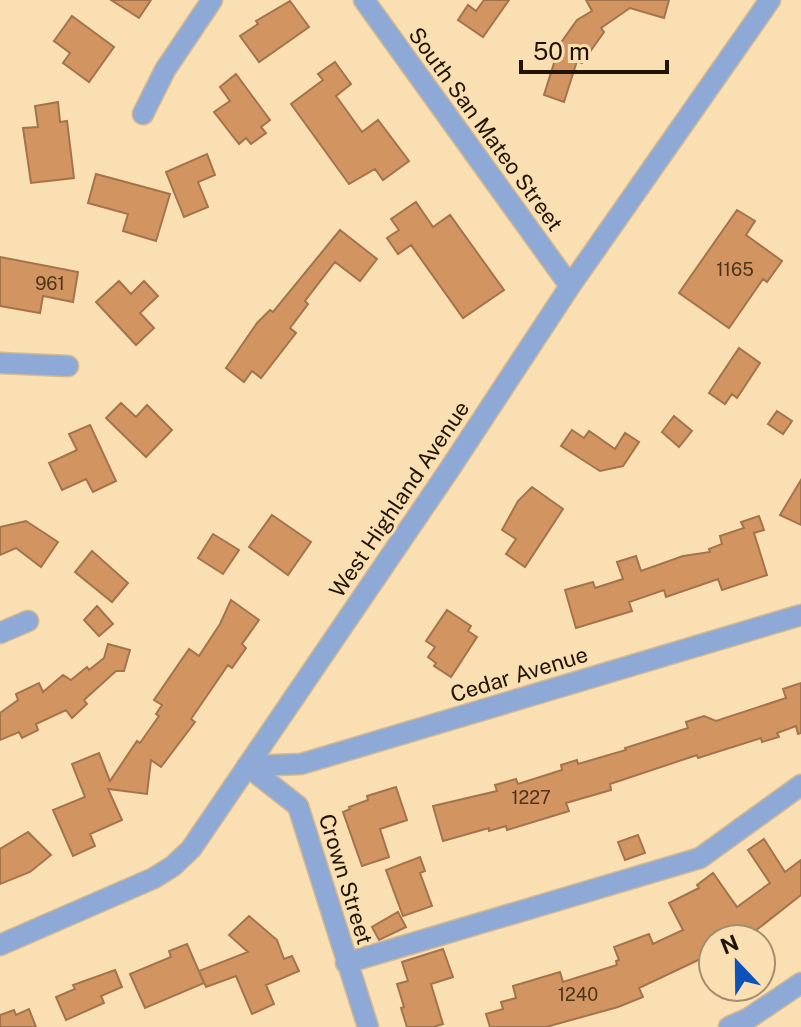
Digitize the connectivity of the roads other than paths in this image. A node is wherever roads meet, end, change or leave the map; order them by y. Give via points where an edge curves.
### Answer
1 (212, 0) edge
2 (364, 0) edge
3 (770, 0) edge
4 (143, 114) dead end
5 (570, 286) junction
6 (0, 363) edge
7 (68, 366) dead end
8 (801, 615) edge
9 (28, 621) dead end
10 (0, 633) edge
11 (247, 766) junction
12 (801, 785) edge
13 (0, 945) edge
14 (346, 963) junction
15 (801, 983) edge
16 (756, 1021) edge
17 (368, 1027) edge
18 (729, 1027) edge

1 - 4 street
2 - 5 street, South San Mateo Street
3 - 5 street, West Highland Avenue
5 - 11 street, West Highland Avenue
6 - 7 street
8 - 11 street, Cedar Avenue via 301,764
9 - 10 street
11 - 13 street, West Highland Avenue via 191,849 173,866
11 - 14 street, Crown Street via 298,806
12 - 14 street via 700,858
14 - 17 street, Crown Street
15 - 16 street
16 - 18 street

